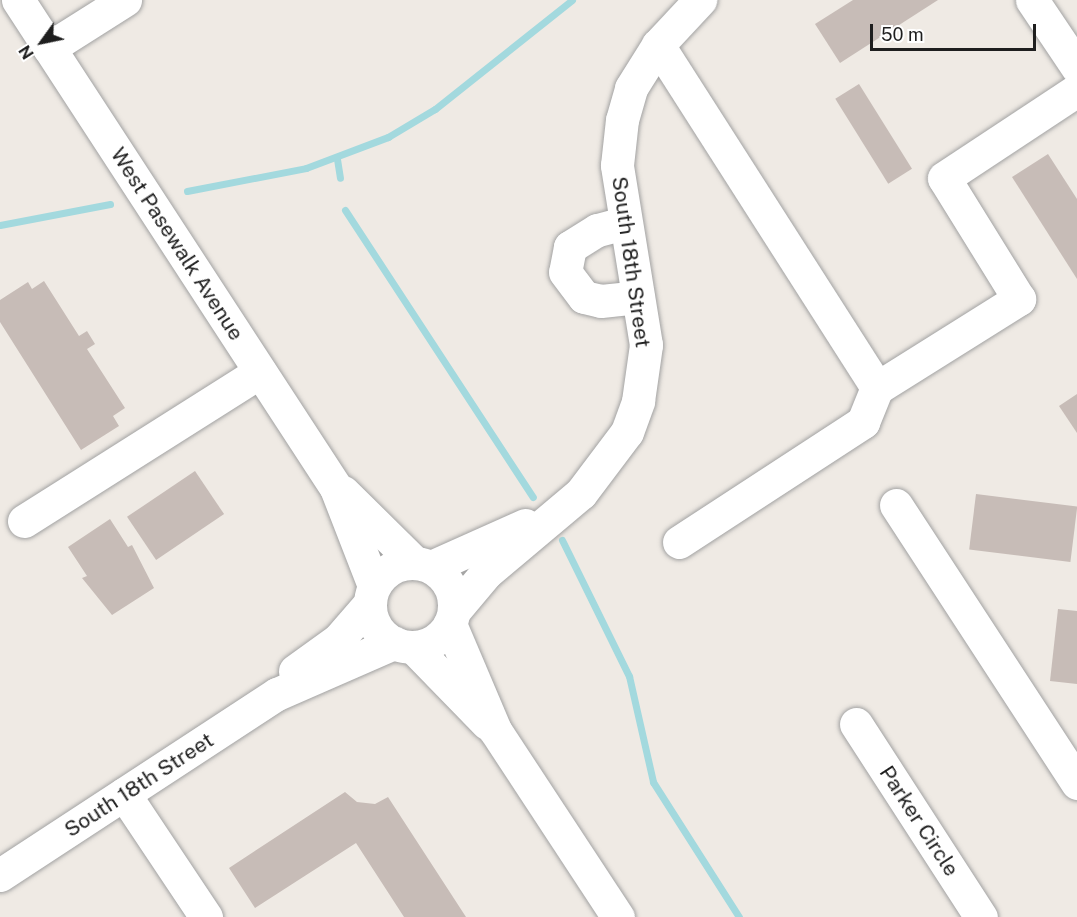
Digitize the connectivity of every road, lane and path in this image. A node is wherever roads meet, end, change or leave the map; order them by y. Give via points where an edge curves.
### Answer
1 (18, 0) edge
2 (125, 0) edge
3 (700, 0) edge
4 (1032, 0) edge
5 (658, 45) junction
6 (49, 48) junction
7 (1077, 67) edge
8 (1077, 90) edge
9 (624, 224) junction
10 (638, 297) junction
11 (260, 372) junction
12 (877, 388) junction
13 (336, 488) junction
14 (896, 505) dead end
15 (550, 517) junction
16 (24, 521) dead end
17 (679, 542) dead end
18 (423, 565) junction
19 (372, 594) junction
20 (453, 617) junction
21 (404, 646) junction
22 (277, 694) junction
23 (856, 724) dead end
24 (495, 730) junction
25 (1077, 783) edge
26 (124, 794) junction
27 (0, 875) edge
28 (206, 917) edge
29 (618, 917) edge
30 (981, 917) edge

1 - 6 street, West Pasewalk Avenue
2 - 6 street
3 - 5 street, South 18th Street
4 - 7 street
5 - 9 street, South 18th Street via 631,88 622,120 617,165
5 - 12 street
6 - 11 street, West Pasewalk Avenue
8 - 12 street via 944,178 1020,300
9 - 10 street, South 18th Street
9 - 10 street via 597,230 570,247 565,272 584,297 601,302
10 - 15 street, South 18th Street via 646,345 638,401 627,432 581,493
11 - 13 street, West Pasewalk Avenue
11 - 16 street
12 - 17 street via 862,422
13 - 18 street, West Pasewalk Avenue
13 - 19 street, West Pasewalk Avenue
14 - 25 street
15 - 18 street, South 18th Street
15 - 20 street, South 18th Street via 464,594
18 - 19 street via 384,573
18 - 20 street via 445,578
19 - 21 street via 376,627
19 - 22 street, South 18th Street
20 - 21 street via 429,645
20 - 24 street
21 - 22 street, South 18th Street
21 - 24 street
22 - 26 street, South 18th Street
23 - 30 street, Parker Circle
24 - 29 street
26 - 27 street, South 18th Street
26 - 28 street

